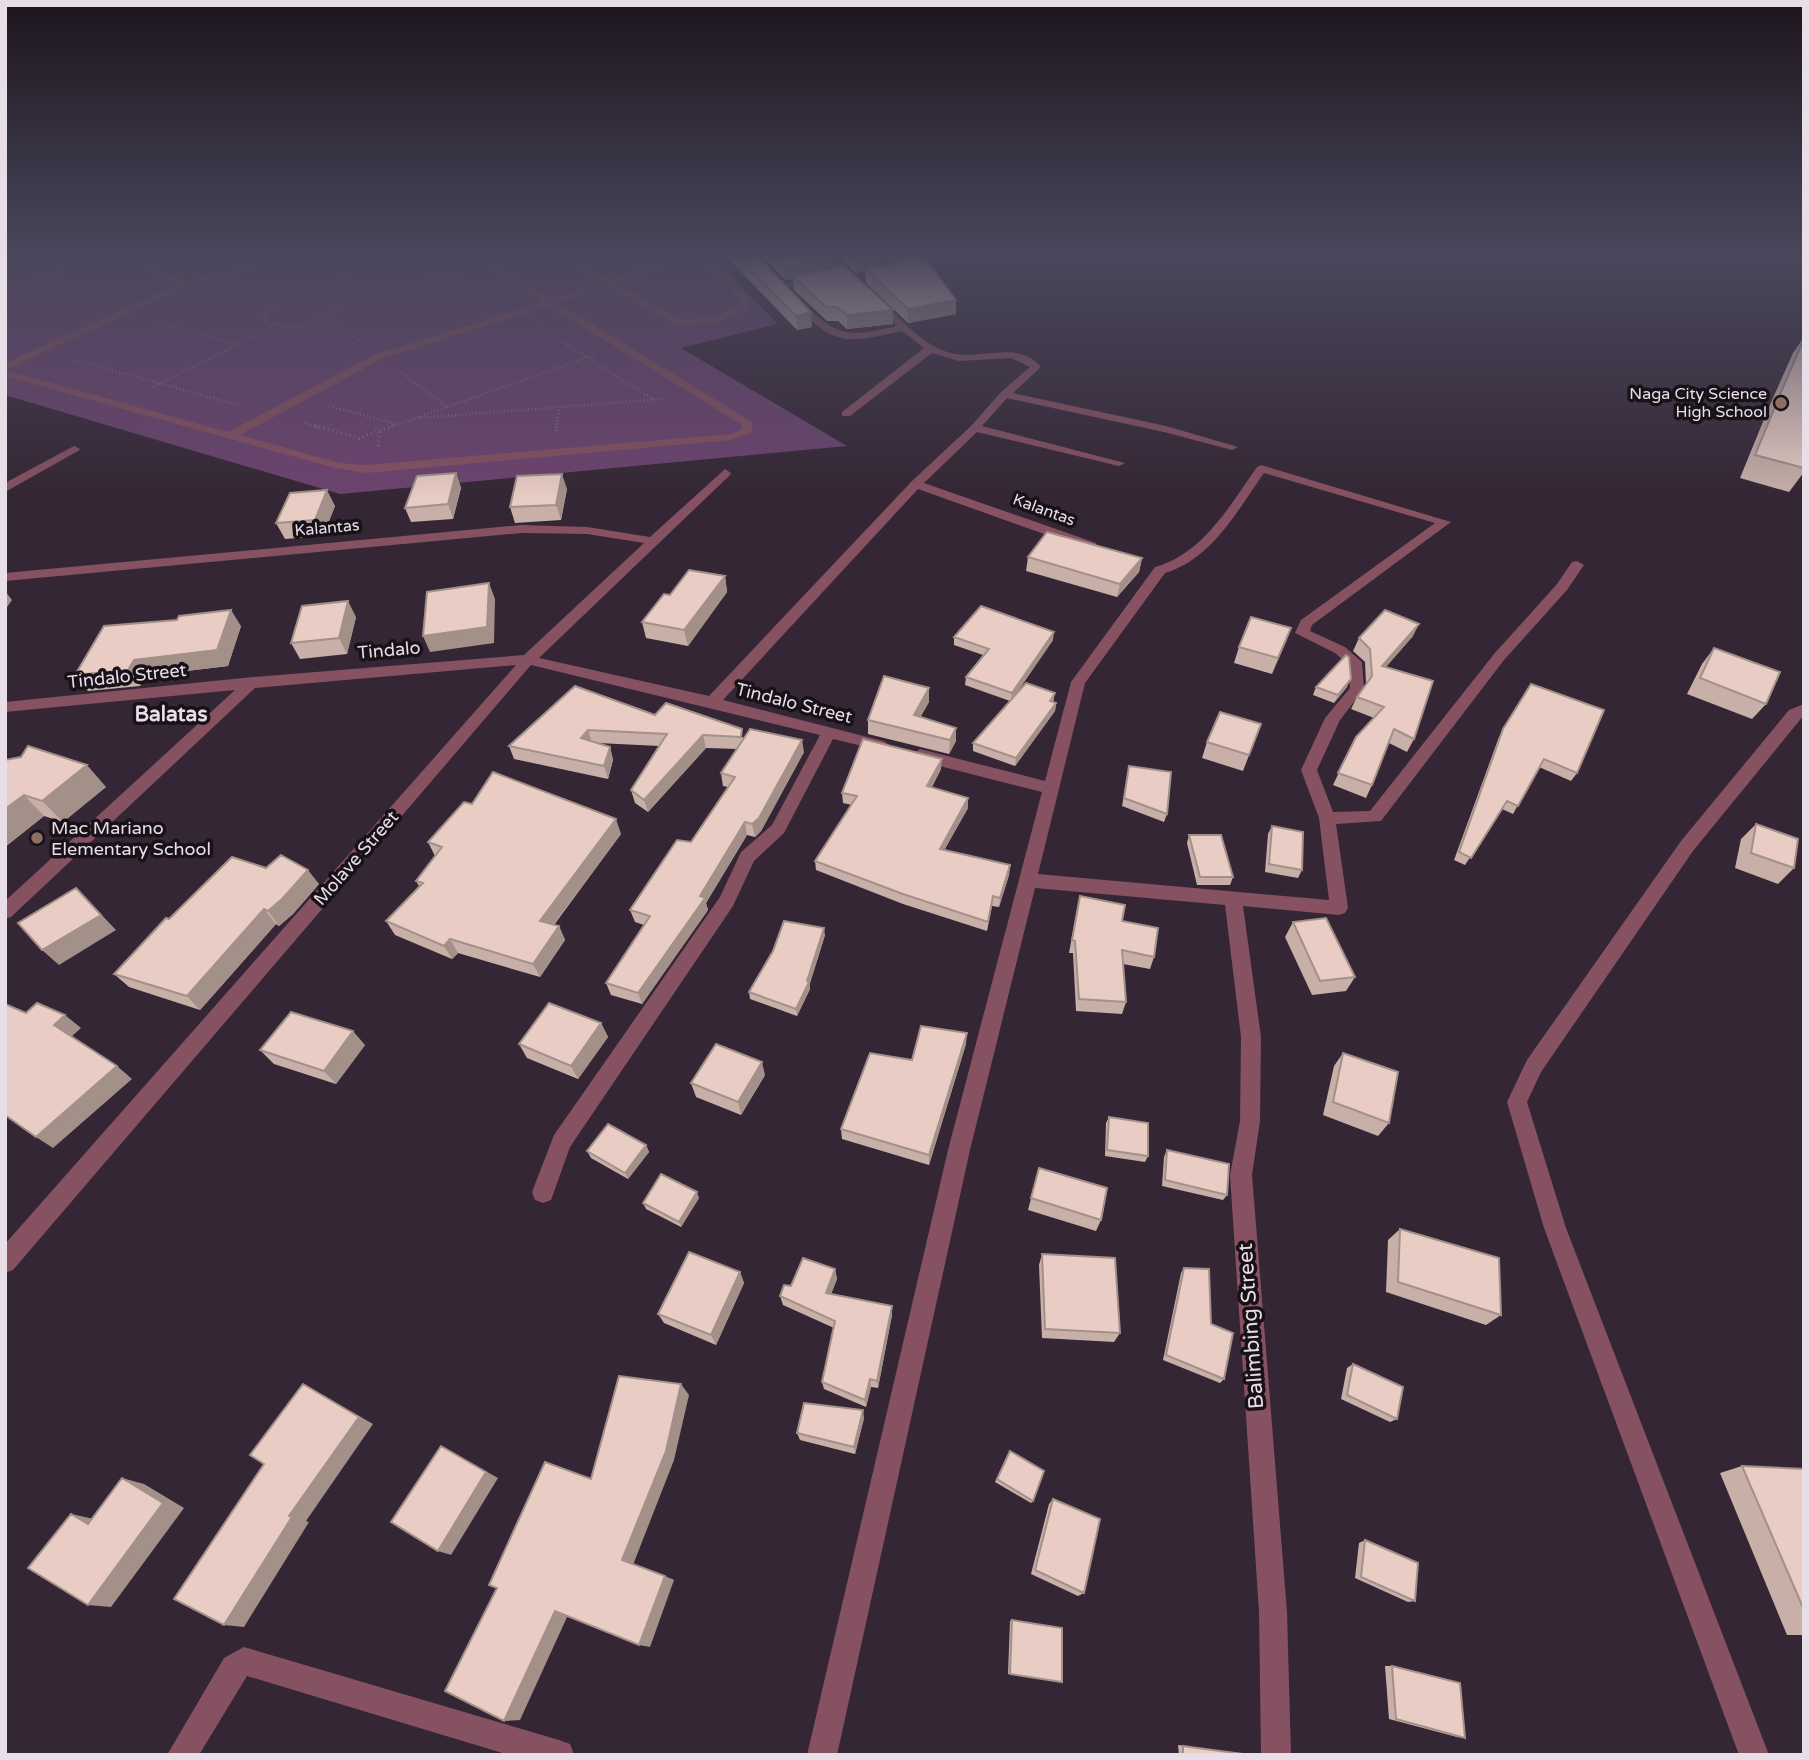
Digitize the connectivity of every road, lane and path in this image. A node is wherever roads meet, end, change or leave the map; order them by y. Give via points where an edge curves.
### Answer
1 (75, 335) edge
2 (255, 335) edge
3 (447, 335) edge
4 (602, 335) edge
5 (832, 335) edge
6 (866, 335) edge
7 (915, 335) edge
8 (930, 349) junction
9 (5, 367) edge
10 (5, 373) edge
11 (697, 393) junction
12 (1006, 394) junction
13 (299, 398) junction
14 (120, 404) junction
15 (846, 414) dead end
16 (412, 419) dead end
17 (396, 425) dead end
18 (975, 428) junction
19 (229, 436) junction
20 (1232, 447) dead end
21 (74, 449) dead end
22 (1119, 463) dead end
23 (725, 473) dead end
24 (916, 484) junction
25 (5, 488) edge
26 (651, 541) junction
27 (1109, 552) edge
28 (1577, 565) dead end
29 (5, 577) edge
30 (527, 660) junction
31 (253, 682) junction
32 (712, 702) junction
33 (5, 708) edge
34 (1804, 709) edge
35 (829, 732) junction
36 (1049, 788) junction
37 (1327, 818) junction
38 (1026, 880) junction
39 (1233, 899) junction
40 (5, 912) edge
41 (543, 1192) dead end
42 (5, 1262) edge
43 (182, 1755) edge
44 (559, 1755) edge
45 (822, 1755) edge
46 (1276, 1755) edge
47 (1754, 1755) edge

1 - 9 street
2 - 14 path
3 - 13 street via 380,356
4 - 11 street
5 - 6 street via 847,339
7 - 8 street
8 - 12 street via 958,358 1018,356 1031,360 1036,368
8 - 15 street
10 - 14 street
11 - 16 path via 654,401
11 - 19 street via 748,424 746,432 731,437 366,469
12 - 18 street
12 - 20 street
13 - 17 path
13 - 19 street
14 - 19 street
18 - 22 street
18 - 24 street
21 - 25 street
23 - 26 street, Molave Street
24 - 27 street, Kalantas
24 - 32 street
26 - 29 street, Kalantas via 569,527 522,529
26 - 30 street, Molave Street
28 - 37 street via 1375,817
30 - 31 street, Tindalo
30 - 32 street, Tindalo Street
30 - 42 street, Molave Street
31 - 33 street, Tindalo Street
31 - 40 street
32 - 35 street, Tindalo Street
34 - 47 street via 1794,713 1687,846 1534,1066 1517,1102 1555,1228
35 - 36 street, Tindalo Street
35 - 41 street via 778,829 747,857 727,901 561,1142
36 - 37 street via 1078,682 1154,568 1181,565 1206,541 1261,469 1445,522 1306,623 1302,633 1355,662 1357,689 1333,718 1308,771
36 - 38 street
37 - 39 street via 1339,908
38 - 39 street
38 - 45 street via 959,1150
39 - 46 street, Balimbing Street via 1251,1037 1250,1121 1241,1175 1273,1612
43 - 44 street via 234,1668 244,1661

